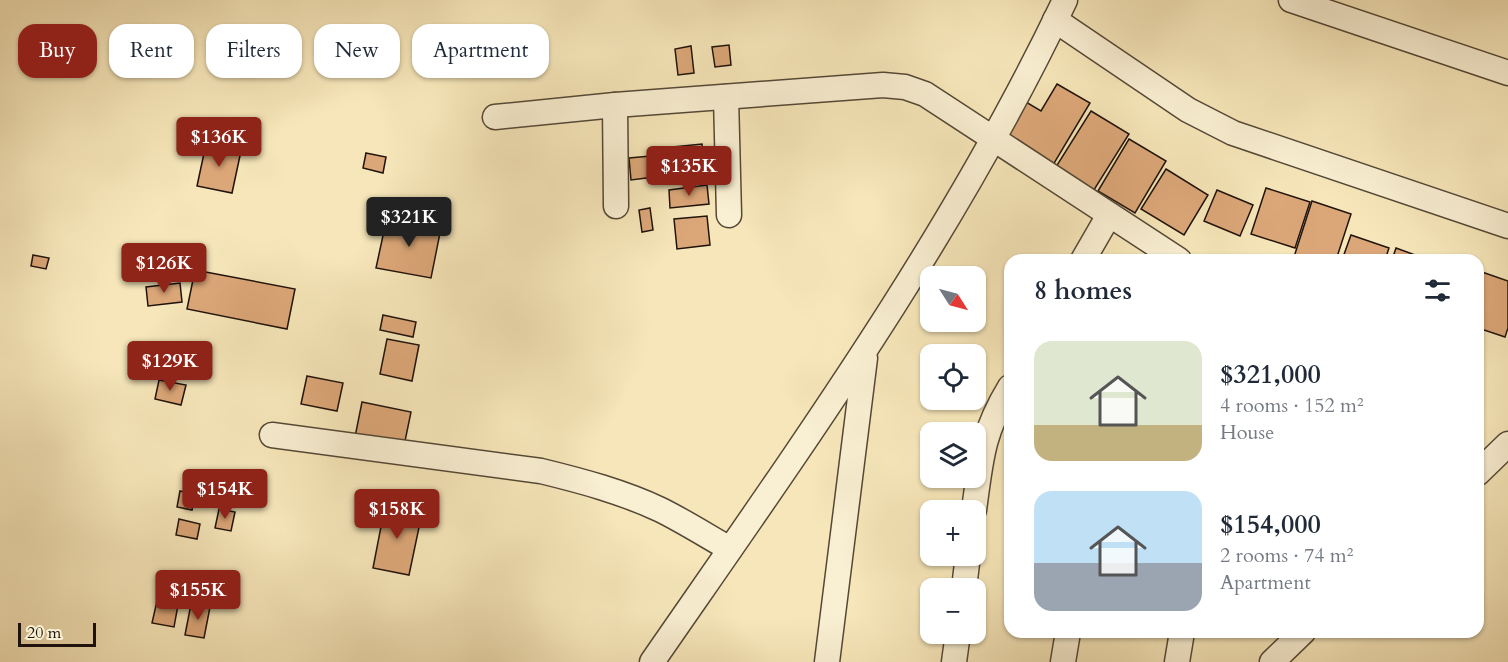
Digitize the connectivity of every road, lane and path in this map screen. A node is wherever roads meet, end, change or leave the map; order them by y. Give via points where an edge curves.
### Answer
1 (1291, 0) edge
2 (1060, 10) edge
3 (1508, 73) edge
4 (726, 97) junction
5 (615, 105) junction
6 (495, 117) dead end
7 (993, 138) junction
8 (616, 207) dead end
9 (729, 215) dead end
10 (1109, 215) junction
11 (1508, 226) edge
12 (1086, 254) edge
13 (1170, 254) edge
14 (865, 352) junction
15 (1004, 399) edge
16 (272, 435) dead end
17 (1508, 444) edge
18 (1484, 467) edge
19 (975, 500) edge
20 (730, 549) junction
21 (1067, 638) edge
22 (1181, 638) edge
23 (1293, 638) edge
24 (956, 644) edge
25 (652, 662) edge
26 (827, 662) edge
27 (954, 662) edge
28 (1063, 662) edge
29 (1177, 662) edge
30 (1272, 662) edge

1 - 3 street
2 - 7 street
2 - 11 street via 1188,110 1233,132
4 - 5 street
4 - 7 street via 884,85 905,87 925,94
4 - 9 street
5 - 6 street
5 - 8 street
7 - 10 street
7 - 14 street
10 - 12 street
10 - 13 street
14 - 20 street
14 - 26 street
15 - 19 street via 986,436
16 - 20 street via 567,477 661,510
17 - 18 street
20 - 25 street
21 - 28 street
22 - 29 street
23 - 30 street
24 - 27 street

